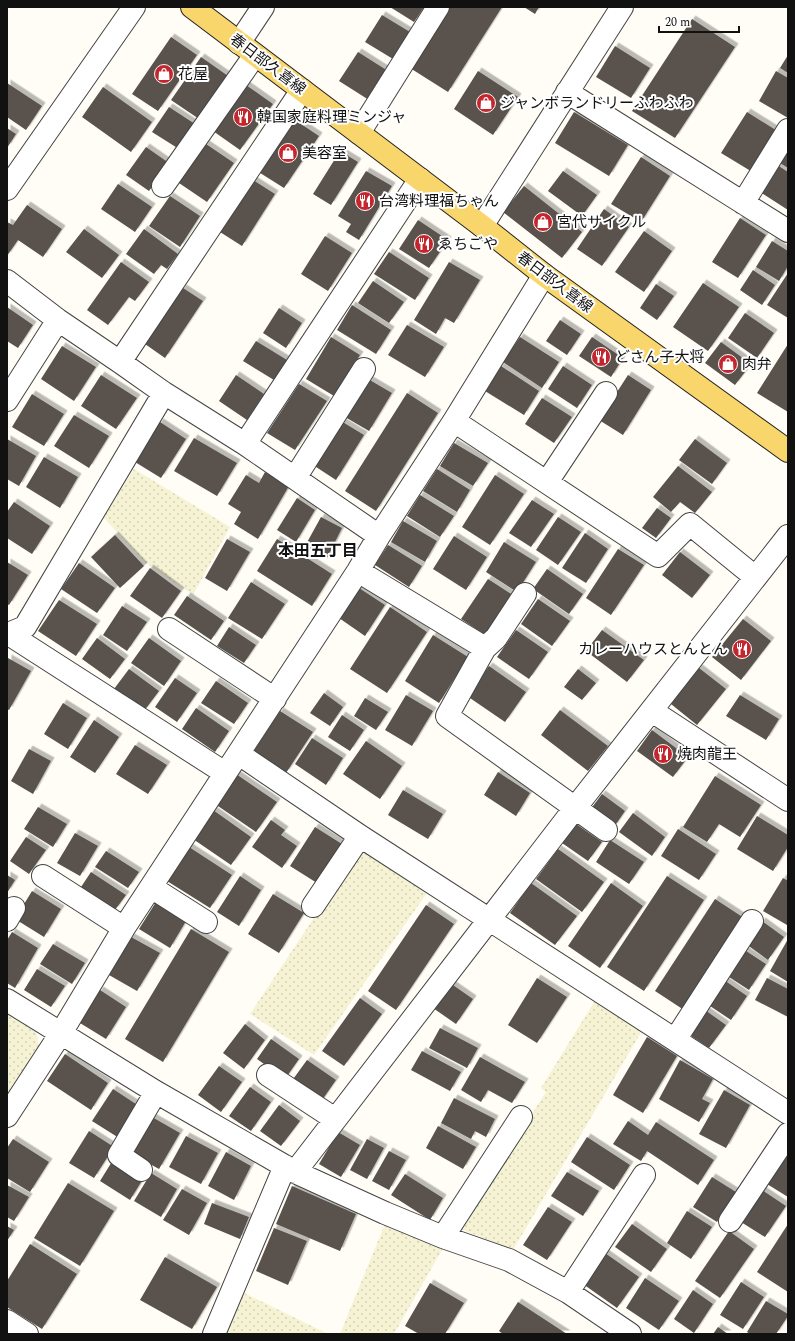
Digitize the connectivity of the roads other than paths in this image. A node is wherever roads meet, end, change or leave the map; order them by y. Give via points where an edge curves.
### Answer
1 (134, 7) edge
2 (192, 7) edge
3 (263, 7) edge
4 (438, 7) edge
5 (622, 7) edge
6 (247, 49) junction
7 (302, 90) junction
8 (566, 92) junction
9 (788, 130) edge
10 (359, 133) junction
11 (420, 179) junction
12 (164, 186) dead end
13 (7, 189) edge
14 (743, 203) junction
15 (482, 226) junction
16 (787, 229) edge
17 (544, 275) junction
18 (7, 281) edge
19 (58, 320) junction
20 (120, 362) junction
21 (364, 369) dead end
22 (164, 392) junction
23 (606, 393) dead end
24 (7, 400) edge
25 (454, 421) junction
26 (245, 444) junction
27 (788, 450) edge
28 (295, 478) junction
29 (547, 482) junction
30 (379, 536) junction
31 (788, 536) edge
32 (358, 571) junction
33 (755, 577) junction
34 (525, 594) dead end
35 (169, 629) dead end
36 (7, 634) edge
37 (485, 648) junction
38 (275, 699) junction
39 (652, 711) junction
40 (238, 754) junction
41 (225, 773) junction
42 (788, 800) edge
43 (575, 808) junction
44 (606, 830) dead end
45 (360, 836) junction
46 (44, 876) dead end
47 (151, 887) junction
48 (313, 906) dead end
49 (490, 919) junction
50 (206, 922) dead end
51 (752, 922) dead end
52 (124, 928) junction
53 (7, 1000) edge
54 (61, 1033) junction
55 (675, 1040) junction
56 (268, 1075) dead end
57 (156, 1092) junction
58 (788, 1113) edge
59 (7, 1116) edge
60 (521, 1117) dead end
61 (335, 1119) junction
62 (788, 1134) edge
63 (290, 1169) junction
64 (141, 1170) dead end
65 (644, 1175) dead end
66 (730, 1221) dead end
67 (443, 1237) junction
68 (568, 1292) junction
69 (7, 1321) edge
70 (27, 1334) edge
71 (214, 1334) edge
72 (630, 1334) edge

1 - 13 street
2 - 6 main road, 春日部久喜線
3 - 6 street
4 - 10 street
5 - 8 street
6 - 7 main road, 春日部久喜線
6 - 12 street
7 - 10 main road, 春日部久喜線
7 - 20 street
8 - 14 street
8 - 15 street
9 - 14 street
10 - 11 main road, 春日部久喜線
11 - 15 main road, 春日部久喜線
11 - 26 street
14 - 16 street
15 - 17 main road, 春日部久喜線
17 - 25 street
17 - 27 main road, 春日部久喜線
18 - 19 street
19 - 20 street
19 - 24 street
20 - 22 street
21 - 28 street
22 - 26 street
22 - 36 street via 26,627
23 - 29 street
25 - 29 street
25 - 30 street
26 - 28 street
28 - 30 street
29 - 33 street via 658,556 690,524
30 - 32 street
31 - 33 street
32 - 37 street
32 - 38 street
33 - 39 street
34 - 37 street via 496,638
35 - 38 street
36 - 41 street
37 - 43 street via 447,716
38 - 40 street
39 - 42 street
39 - 43 street
40 - 41 street
40 - 45 street
41 - 47 street
43 - 44 street
43 - 49 street
45 - 48 street
45 - 49 street
46 - 52 street
47 - 50 street
47 - 52 street
49 - 55 street
49 - 61 street
51 - 55 street
52 - 54 street
53 - 54 street
54 - 57 street
54 - 59 street
55 - 58 street
56 - 61 street
57 - 63 street
57 - 64 street via 119,1156
60 - 67 street
61 - 63 street
62 - 66 street
63 - 67 street
63 - 71 street
65 - 68 street
67 - 68 street via 509,1260
68 - 72 street
69 - 70 street

